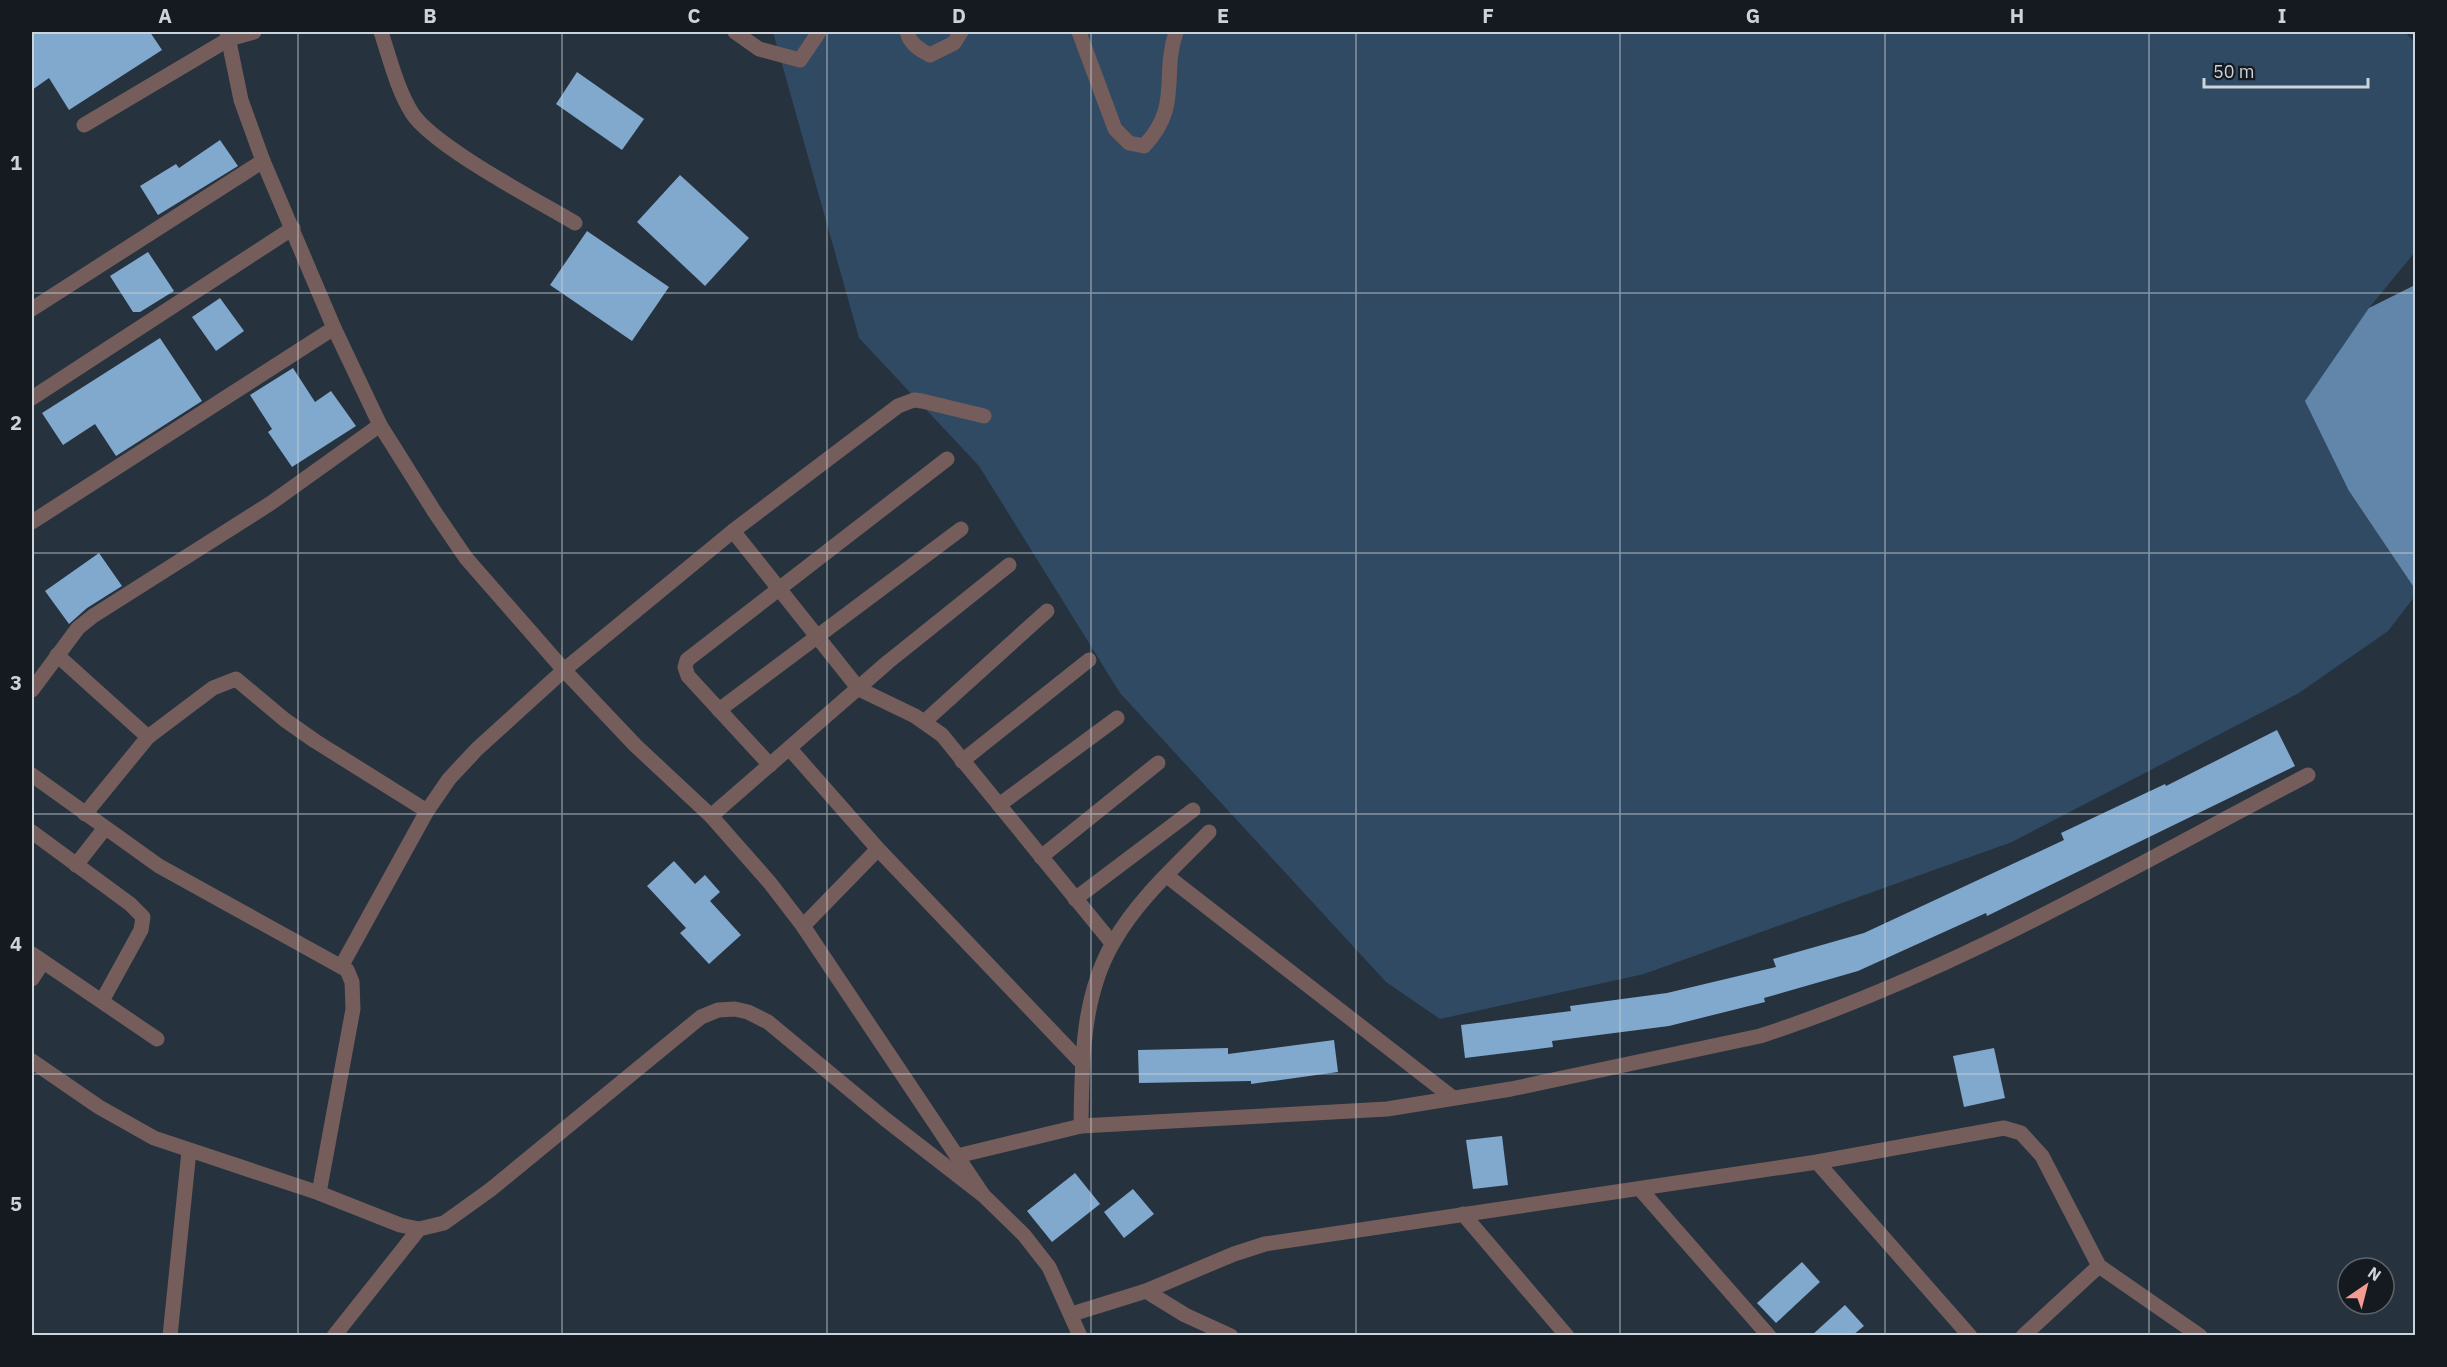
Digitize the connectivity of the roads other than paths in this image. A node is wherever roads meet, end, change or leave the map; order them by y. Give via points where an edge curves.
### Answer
1 (254, 32) edge
2 (381, 32) edge
3 (735, 32) edge
4 (819, 32) edge
5 (907, 32) edge
6 (961, 32) edge
7 (1079, 32) edge
8 (1176, 32) edge
9 (228, 35) edge
10 (84, 125) dead end
11 (263, 161) junction
12 (575, 223) dead end
13 (293, 228) junction
14 (32, 309) edge
15 (334, 328) junction
16 (32, 398) edge
17 (984, 416) dead end
18 (380, 425) junction
19 (947, 459) dead end
20 (32, 522) edge
21 (961, 529) dead end
22 (733, 531) junction
23 (1009, 565) dead end
24 (778, 589) junction
25 (1047, 611) dead end
26 (817, 638) junction
27 (57, 655) junction
28 (1089, 660) dead end
29 (564, 670) junction
30 (859, 689) junction
31 (32, 690) edge
32 (719, 710) junction
33 (1117, 718) dead end
34 (924, 722) junction
35 (148, 736) junction
36 (789, 749) junction
37 (962, 760) junction
38 (1158, 763) dead end
39 (770, 765) junction
40 (2308, 774) dead end
41 (32, 775) edge
42 (999, 805) junction
43 (1193, 810) dead end
44 (428, 811) junction
45 (85, 814) junction
46 (711, 816) junction
47 (105, 828) junction
48 (32, 832) edge
49 (1209, 832) dead end
50 (878, 849) junction
51 (1041, 857) junction
52 (76, 865) junction
53 (1167, 876) junction
54 (1076, 899) junction
55 (803, 926) junction
56 (1112, 943) junction
57 (37, 958) edge
58 (342, 965) junction
59 (32, 980) edge
60 (102, 1001) junction
61 (157, 1039) dead end
62 (32, 1061) edge
63 (1082, 1063) junction
64 (1454, 1098) junction
65 (1081, 1126) junction
66 (189, 1151) junction
67 (957, 1156) junction
68 (1817, 1162) junction
69 (1640, 1189) junction
70 (319, 1193) junction
71 (983, 1195) junction
72 (1463, 1214) junction
73 (419, 1229) junction
74 (2099, 1266) junction
75 (1146, 1291) junction
76 (1072, 1314) junction
77 (170, 1335) edge
78 (334, 1335) edge
79 (1080, 1335) edge
80 (1231, 1335) edge
81 (1567, 1335) edge
82 (1769, 1335) edge
83 (1970, 1335) edge
84 (2023, 1335) edge
85 (2200, 1335) edge

1 - 9 street
2 - 12 street via 405,101 422,126
3 - 4 street via 759,49 800,60
5 - 6 street via 919,50 930,55 954,43
7 - 8 street via 1115,129 1129,143 1144,146 1158,131 1168,109
9 - 10 street
9 - 11 street via 242,100
11 - 13 street
11 - 14 street
13 - 15 street
13 - 16 street
15 - 18 street
15 - 20 street
17 - 22 street via 922,401 905,402
18 - 27 street via 271,503 93,616
18 - 29 street via 466,558
19 - 24 street
21 - 26 street
22 - 24 street
22 - 29 street
23 - 30 street
24 - 26 street
24 - 32 street via 687,660 688,676
25 - 34 street
26 - 30 street
26 - 32 street
27 - 31 street
27 - 35 street
28 - 37 street
29 - 44 street via 477,749 449,779
29 - 46 street via 635,745
30 - 34 street
30 - 36 street
32 - 39 street
33 - 42 street
34 - 37 street via 942,735
35 - 44 street via 222,682 236,679 315,741
35 - 45 street
36 - 39 street
36 - 50 street
37 - 42 street
38 - 51 street
39 - 46 street
40 - 64 street via 1996,938 1799,1023 1710,1048
41 - 45 street
42 - 51 street
43 - 54 street
44 - 58 street
45 - 47 street
46 - 55 street
47 - 52 street
47 - 58 street via 187,883
48 - 52 street
49 - 53 street
50 - 55 street
50 - 63 street
51 - 54 street
52 - 60 street via 143,917 141,930
53 - 56 street via 1143,900
53 - 64 street
54 - 56 street
55 - 67 street
56 - 63 street via 1090,1007
57 - 59 street
57 - 60 street
58 - 70 street via 352,982 353,1009
60 - 61 street
62 - 66 street via 123,1122
63 - 65 street
64 - 65 street via 1387,1109
65 - 67 street
66 - 70 street
66 - 77 street
67 - 71 street
68 - 69 street
68 - 74 street via 2011,1129 2030,1140 2042,1155
68 - 83 street
69 - 72 street
69 - 82 street
70 - 73 street via 390,1222
71 - 73 street via 768,1022 748,1012 718,1010 679,1032 490,1190 444,1223
71 - 76 street via 1024,1235 1049,1267
72 - 75 street via 1265,1244
72 - 81 street
73 - 78 street
74 - 84 street
74 - 85 street
75 - 76 street
75 - 80 street via 1185,1316
76 - 79 street

